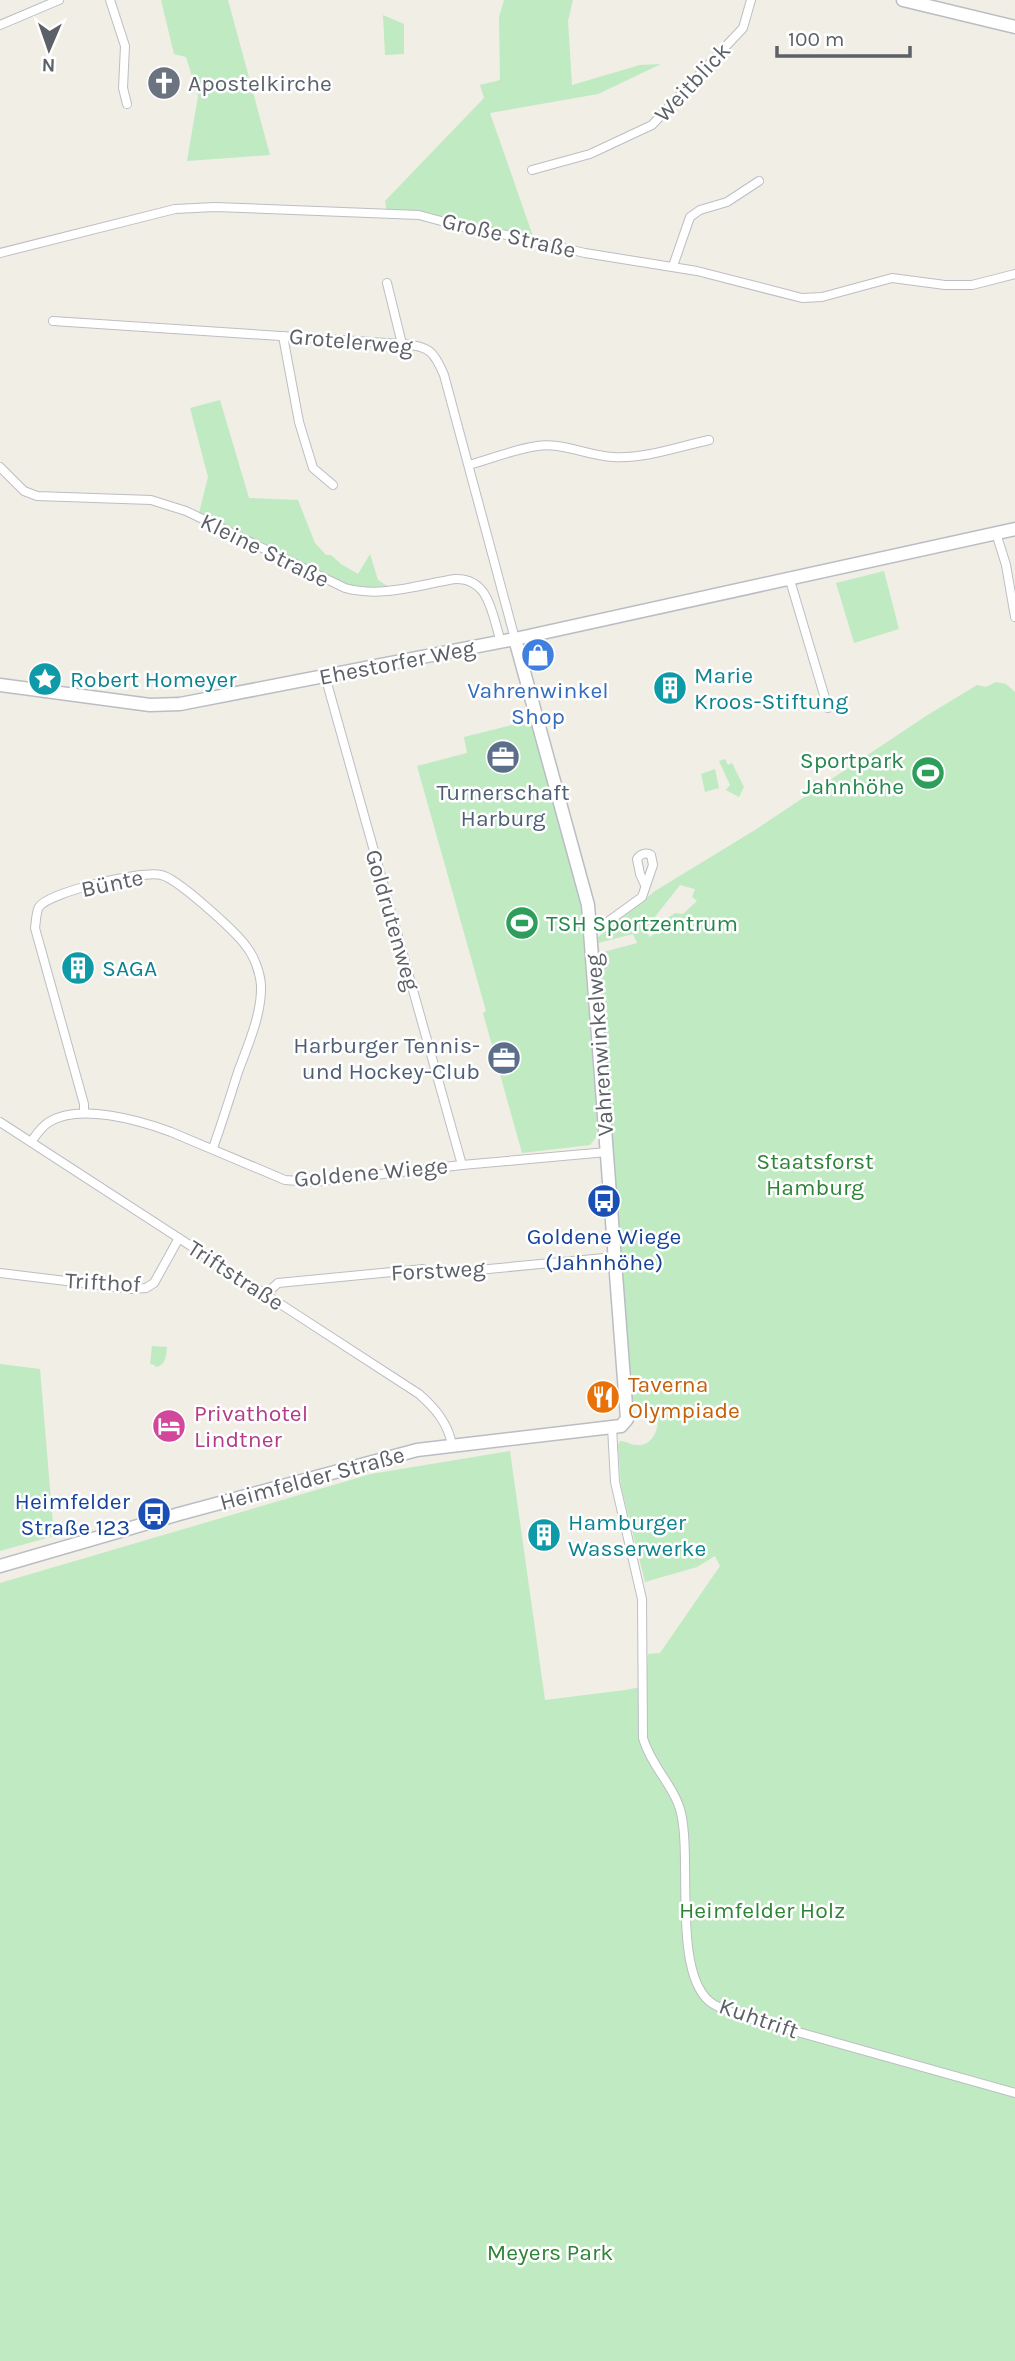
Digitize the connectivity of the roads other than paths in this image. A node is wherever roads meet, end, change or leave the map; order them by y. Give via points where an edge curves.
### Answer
1 (59, 0) edge
2 (110, 0) edge
3 (751, 0) edge
4 (903, 0) edge
5 (0, 25) edge
6 (1015, 27) edge
7 (127, 104) dead end
8 (532, 170) dead end
9 (759, 181) dead end
10 (0, 253) edge
11 (673, 266) junction
12 (1015, 274) edge
13 (387, 283) dead end
14 (53, 321) dead end
15 (283, 336) junction
16 (402, 344) junction
17 (709, 440) dead end
18 (469, 465) junction
19 (0, 467) edge
20 (333, 485) dead end
21 (1015, 529) edge
22 (996, 533) junction
23 (789, 577) junction
24 (1015, 617) edge
25 (515, 639) junction
26 (501, 642) junction
27 (326, 676) junction
28 (0, 685) edge
29 (828, 708) dead end
30 (645, 885) dead end
31 (590, 928) junction
32 (84, 1113) junction
33 (0, 1122) edge
34 (31, 1142) junction
35 (213, 1148) junction
36 (607, 1152) junction
37 (463, 1165) junction
38 (179, 1238) junction
39 (615, 1257) junction
40 (0, 1273) edge
41 (266, 1294) junction
42 (628, 1419) joint
43 (612, 1427) junction
44 (452, 1445) junction
45 (0, 1566) edge
46 (1015, 2093) edge

1 - 5 street
2 - 7 street via 125,46
3 - 8 street, Weitblick via 743,28 652,125 590,154
4 - 6 street
9 - 11 street via 727,202 690,217
10 - 11 street, Große Straße via 175,209 215,207 411,213 585,253
11 - 12 street, Große Straße via 808,298 892,278 962,286
13 - 16 street
14 - 15 street, Grotelerweg
15 - 16 street, Grotelerweg
15 - 20 street via 313,468
16 - 18 street, Grotelerweg via 420,345 437,358
17 - 18 street via 622,457 537,446
18 - 25 street, Grotelerweg
19 - 26 street, Kleine Straße via 24,491 37,496 165,503 359,592 467,578 487,597
21 - 22 street, Ehestorfer Weg
22 - 23 street, Ehestorfer Weg
22 - 24 street
23 - 25 street, Ehestorfer Weg
23 - 29 street
25 - 26 street, Ehestorfer Weg
25 - 31 street, Vahrenwinkelweg via 588,905
26 - 27 street, Ehestorfer Weg
27 - 28 street, Ehestorfer Weg via 169,705
27 - 37 street, Goldrutenweg
30 - 31 street via 642,897 625,911
31 - 36 street, Vahrenwinkelweg
32 - 34 street, Goldene Wiege via 50,1121
32 - 35 street, Goldene Wiege via 153,1125
32 - 35 street, Bünte via 35,928 39,907 60,895 133,874 162,875 245,944 261,984 252,1032
33 - 34 street, Triftstraße
34 - 38 street, Triftstraße
35 - 37 street, Goldene Wiege via 285,1180
36 - 37 street, Goldene Wiege
36 - 39 street, Vahrenwinkelweg
38 - 40 street, Trifthof via 155,1283 144,1289
38 - 41 street, Triftstraße
39 - 41 street, Forstweg via 278,1283
39 - 42 street, Vahrenwinkelweg
41 - 44 street, Triftstraße via 419,1394 447,1426
42 - 43 street, Heimfelder Straße
43 - 44 street, Heimfelder Straße
43 - 46 street, Kuhtrift via 617,1497 642,1599 643,1738 681,1812 687,1938 700,1990 708,2001 748,2018
44 - 45 street, Heimfelder Straße via 285,1485

